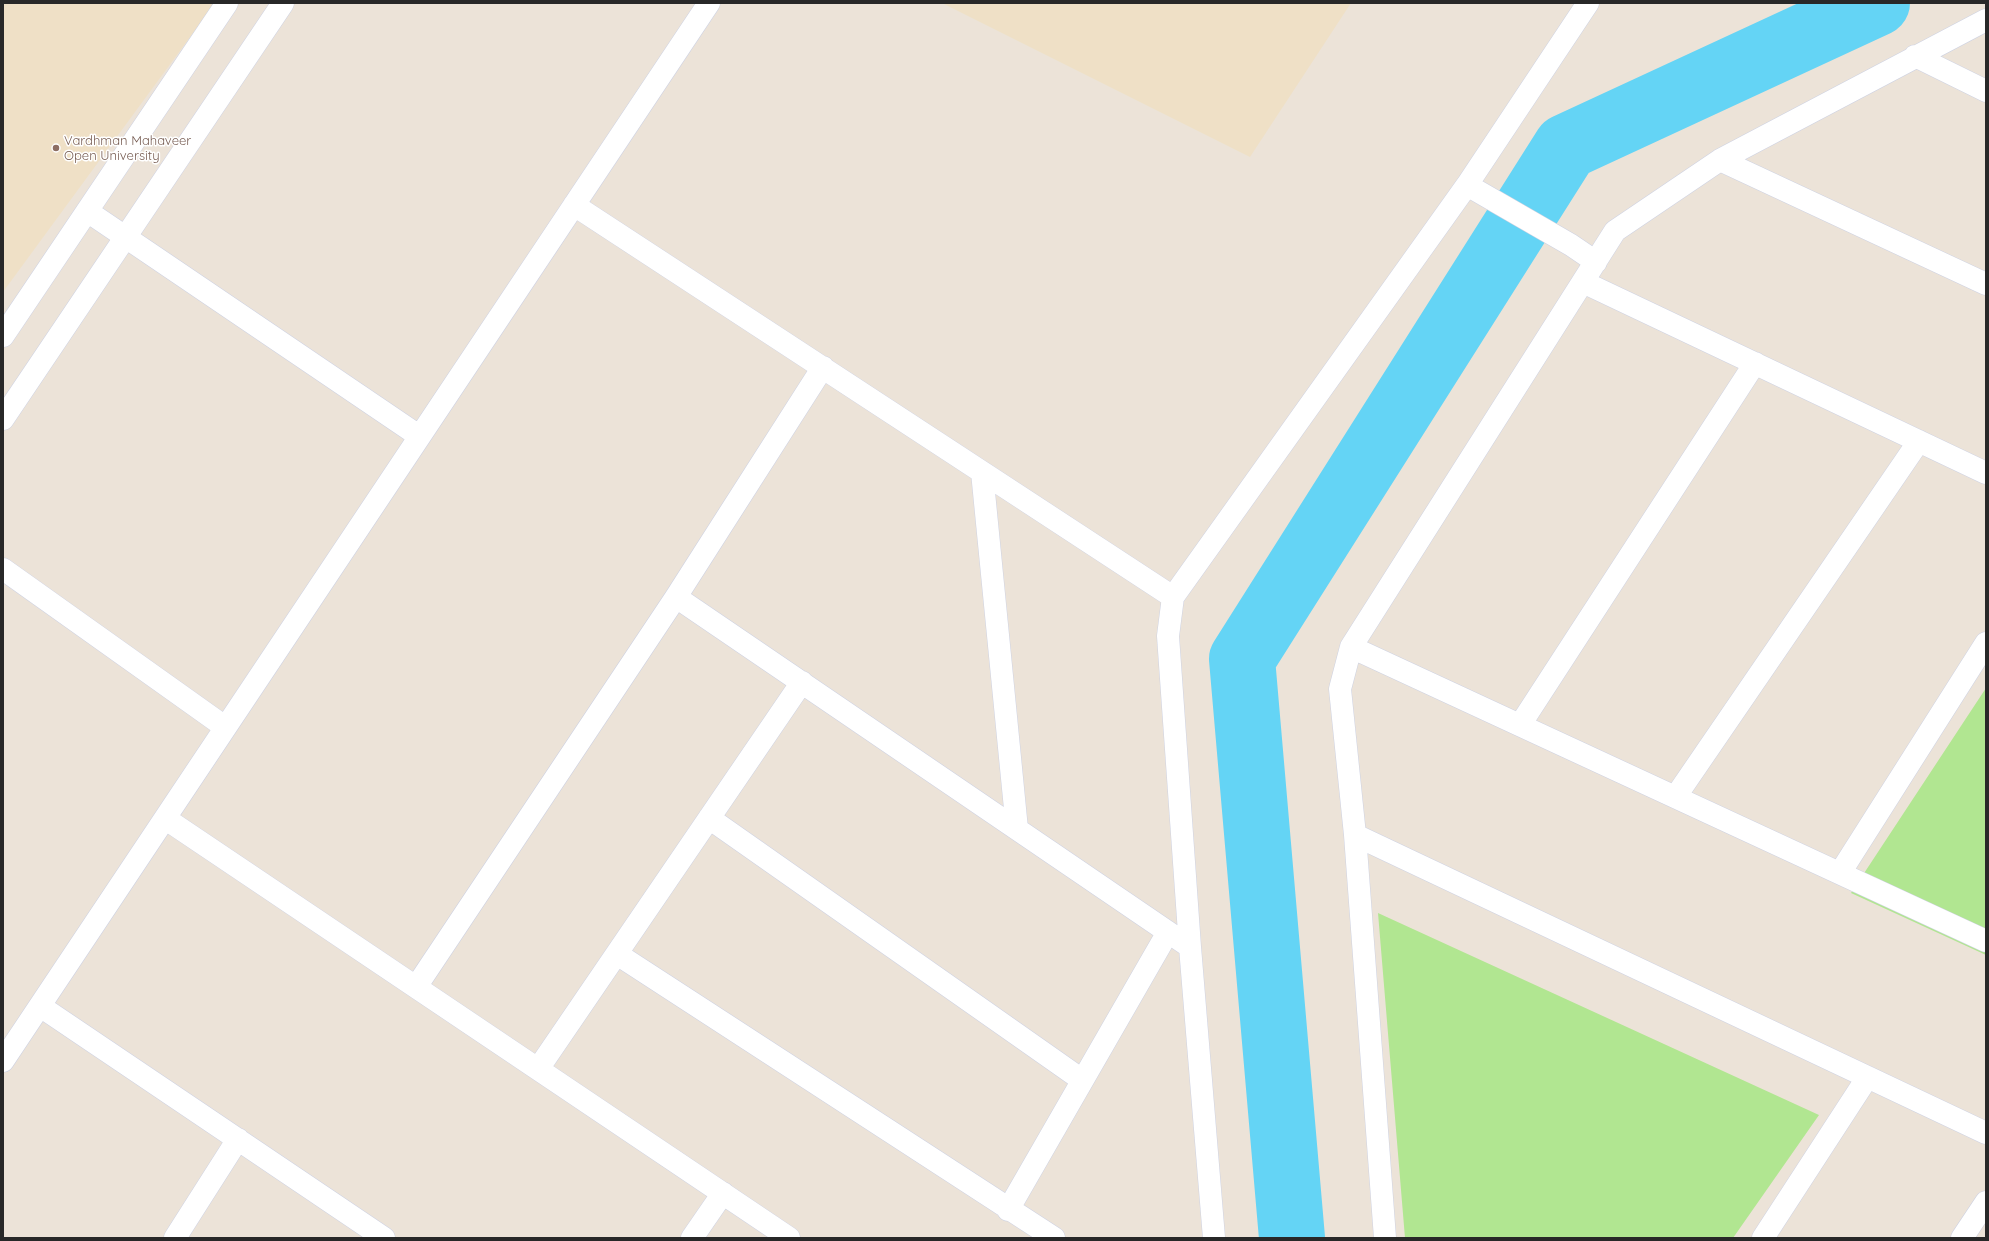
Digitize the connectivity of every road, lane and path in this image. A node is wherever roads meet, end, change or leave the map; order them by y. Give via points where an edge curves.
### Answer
1 (227, 3) edge
2 (283, 3) edge
3 (709, 3) edge
4 (1588, 3) edge
5 (1986, 20) edge
6 (1915, 56) junction
7 (1986, 91) edge
8 (1720, 160) junction
9 (1476, 190) junction
10 (574, 205) junction
11 (87, 211) junction
12 (125, 237) junction
13 (1596, 262) junction
14 (1583, 282) junction
15 (1986, 284) edge
16 (3, 336) edge
17 (1755, 363) junction
18 (823, 367) junction
19 (3, 419) edge
20 (419, 436) junction
21 (1919, 441) junction
22 (982, 472) junction
23 (1986, 473) edge
24 (3, 569) edge
25 (676, 597) junction
26 (1173, 597) junction
27 (1986, 643) edge
28 (1351, 647) junction
29 (802, 682) junction
30 (1520, 725) junction
31 (225, 727) junction
32 (1676, 796) junction
33 (709, 818) junction
34 (166, 819) junction
35 (1017, 829) junction
36 (1355, 834) junction
37 (1840, 873) junction
38 (1168, 932) junction
39 (1986, 942) edge
40 (1190, 947) junction
41 (616, 954) junction
42 (416, 987) junction
43 (40, 1006) junction
44 (3, 1061) edge
45 (538, 1069) junction
46 (1867, 1078) junction
47 (1082, 1080) junction
48 (1986, 1134) edge
49 (238, 1139) junction
50 (723, 1193) junction
51 (1986, 1202) edge
52 (1008, 1210) junction
53 (175, 1238) edge
54 (384, 1238) edge
55 (692, 1238) edge
56 (789, 1238) edge
57 (1054, 1238) edge
58 (1214, 1238) edge
59 (1385, 1238) edge
60 (1763, 1238) edge
61 (1962, 1238) edge

1 - 11 street
2 - 12 street
3 - 10 street
4 - 9 street
5 - 6 street
6 - 7 street
6 - 8 street
8 - 13 street via 1615,231
8 - 15 street
9 - 13 street
9 - 26 street
10 - 18 street
10 - 20 street
11 - 12 street
11 - 16 street
12 - 19 street
12 - 20 street
13 - 14 street
14 - 17 street
14 - 28 street
17 - 21 street
17 - 30 street
18 - 22 street
18 - 25 street
20 - 31 street
21 - 23 street
21 - 32 street
22 - 26 street
22 - 35 street
24 - 31 street
25 - 29 street
25 - 42 street
26 - 40 street via 1168,636
27 - 37 street
28 - 30 street
28 - 36 street via 1340,690
29 - 33 street
29 - 35 street
30 - 32 street
31 - 34 street
32 - 37 street
33 - 41 street
33 - 47 street
34 - 42 street
34 - 43 street
35 - 38 street
36 - 46 street
36 - 59 street
37 - 39 street
38 - 40 street
38 - 47 street
40 - 58 street
41 - 45 street
41 - 52 street
42 - 45 street
43 - 44 street
43 - 49 street
45 - 50 street
46 - 48 street
46 - 60 street
47 - 52 street
49 - 53 street
49 - 54 street
50 - 55 street
50 - 56 street
51 - 61 street
52 - 57 street

